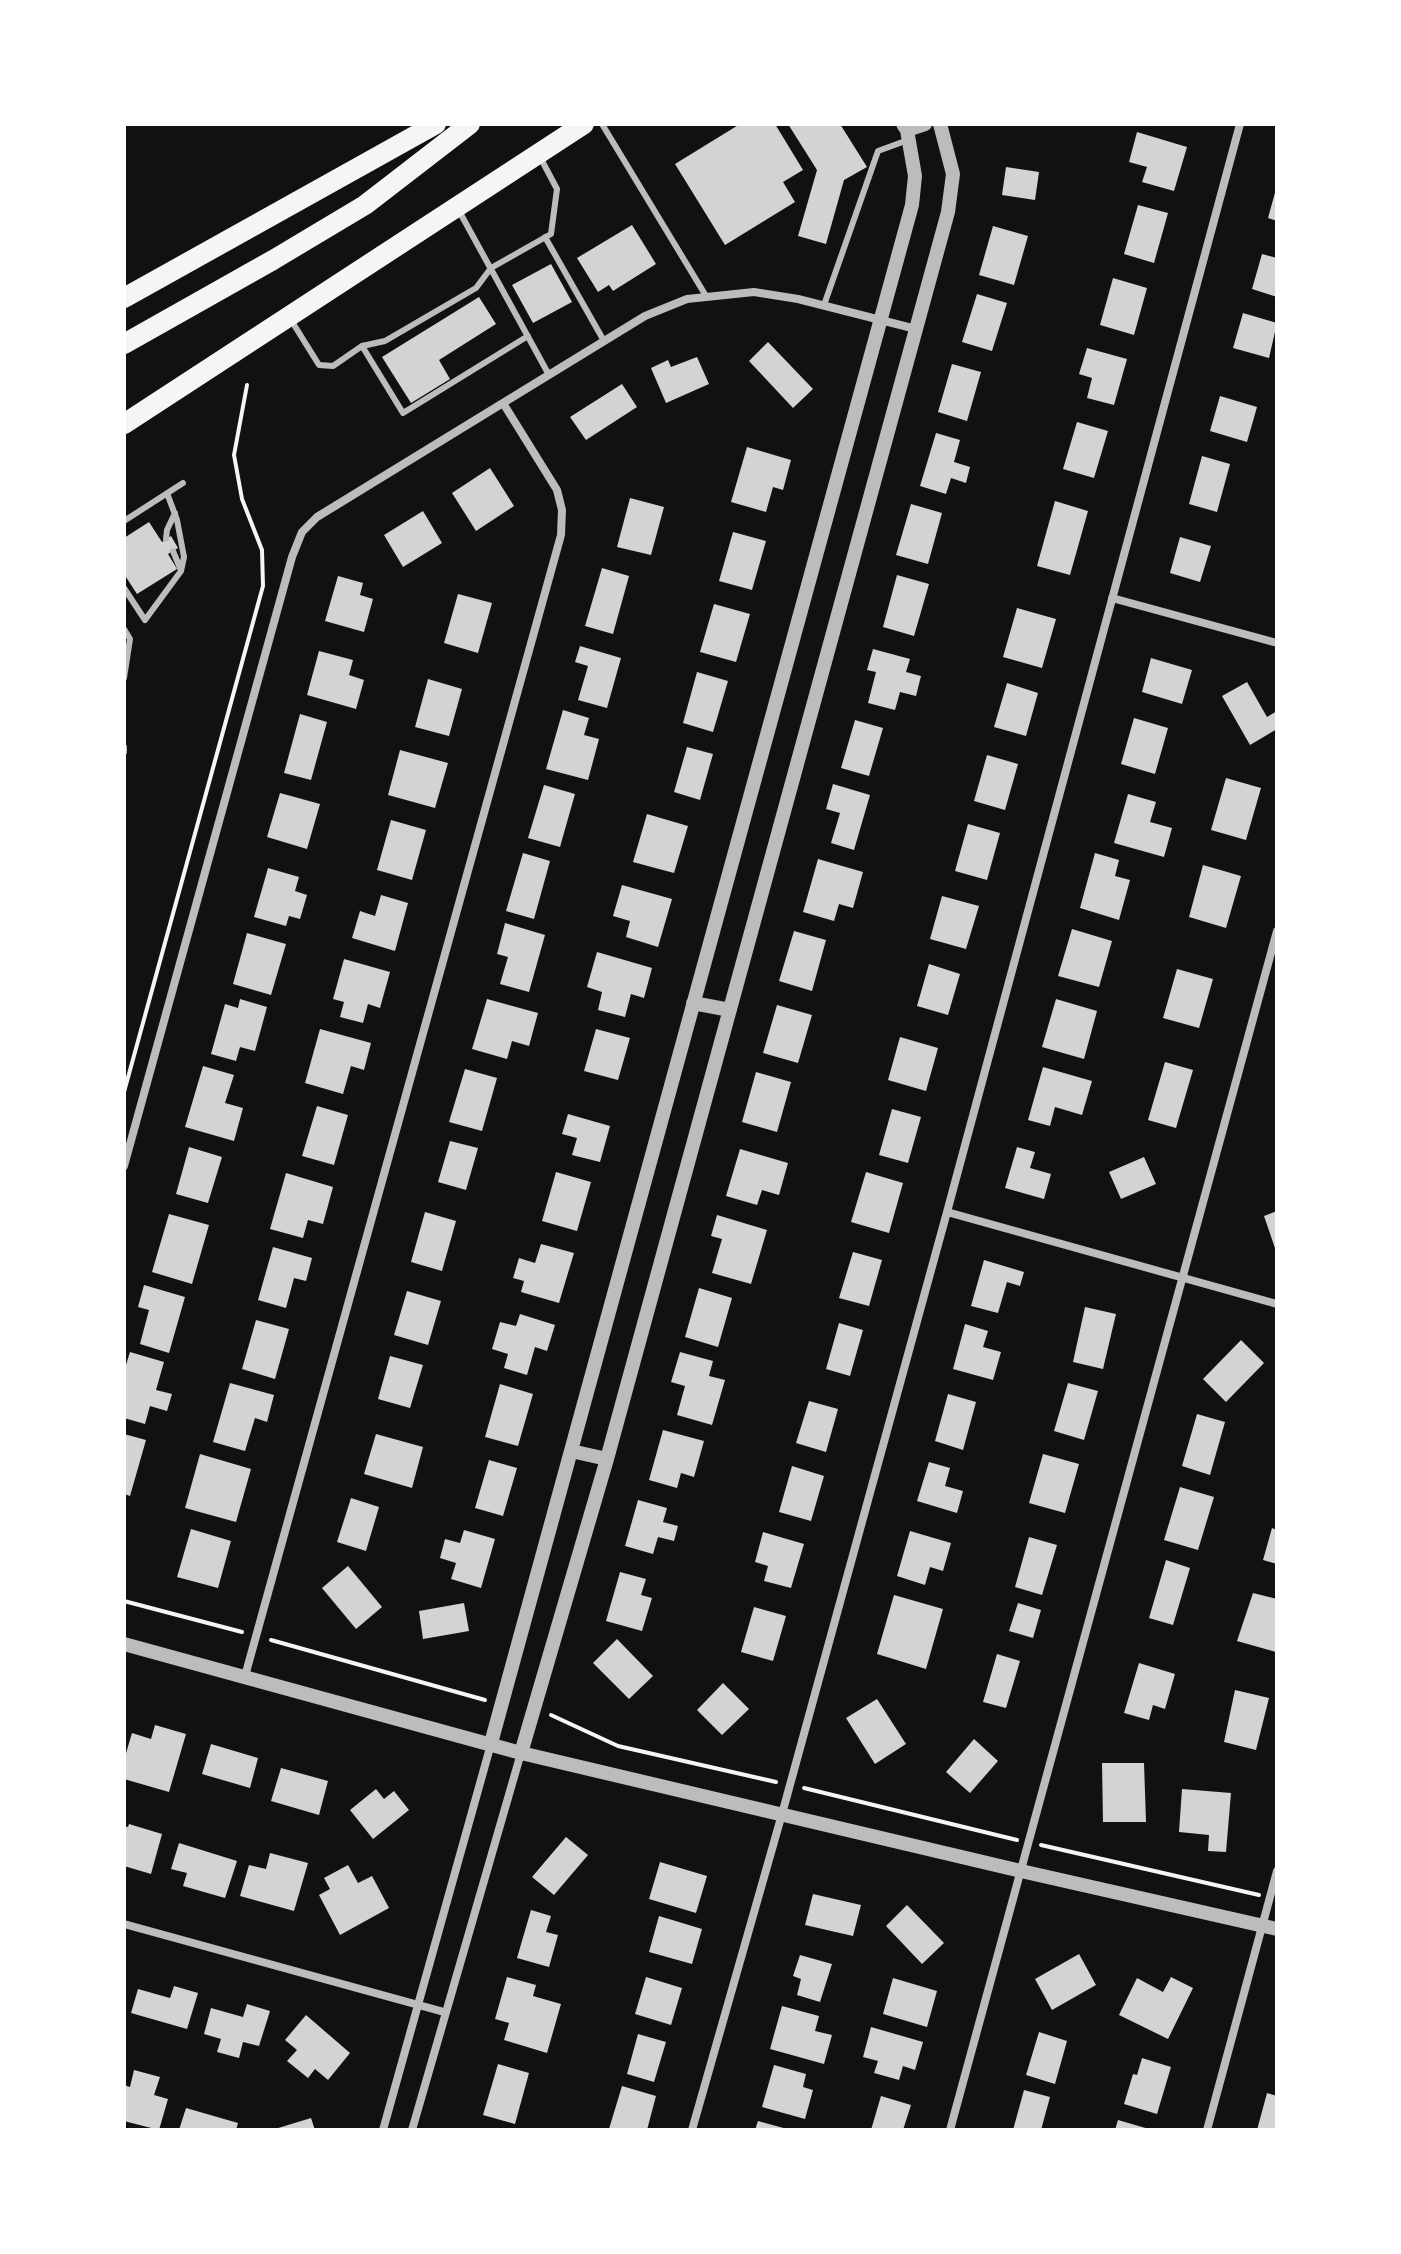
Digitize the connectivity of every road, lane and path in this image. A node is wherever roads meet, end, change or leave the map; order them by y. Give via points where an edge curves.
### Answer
1 (470, 124) edge
2 (584, 124) edge
3 (602, 124) edge
4 (925, 124) edge
5 (940, 124) edge
6 (1240, 124) edge
7 (432, 125) edge
8 (906, 131) edge
9 (442, 147) junction
10 (539, 154) junction
11 (457, 207) junction
12 (545, 237) junction
13 (491, 268) junction
14 (706, 296) junction
15 (124, 298) edge
16 (824, 305) junction
17 (289, 317) junction
18 (880, 319) junction
19 (916, 329) junction
20 (528, 336) junction
21 (604, 341) junction
22 (124, 344) edge
23 (362, 346) junction
24 (549, 375) junction
25 (247, 385) dead end
26 (503, 403) junction
27 (124, 424) edge
28 (183, 483) dead end
29 (167, 493) junction
30 (175, 513) junction
31 (124, 521) edge
32 (166, 539) dead end
33 (173, 551) dead end
34 (181, 571) junction
35 (124, 588) edge
36 (1112, 598) junction
37 (124, 629) edge
38 (1277, 643) edge
39 (126, 658) edge
40 (124, 678) edge
41 (1277, 931) edge
42 (693, 1003) junction
43 (730, 1010) junction
44 (124, 1092) edge
45 (124, 1166) edge
46 (947, 1212) junction
47 (1182, 1279) junction
48 (1277, 1304) edge
49 (571, 1451) junction
50 (607, 1459) junction
51 (124, 1601) edge
52 (247, 1633) dead end
53 (271, 1640) dead end
54 (124, 1644) edge
55 (245, 1676) junction
56 (489, 1701) dead end
57 (542, 1711) dead end
58 (491, 1743) junction
59 (521, 1753) junction
60 (776, 1782) dead end
61 (806, 1788) dead end
62 (782, 1814) junction
63 (1014, 1839) dead end
64 (1048, 1847) dead end
65 (1021, 1871) junction
66 (1277, 1871) edge
67 (1255, 1894) dead end
68 (124, 1924) edge
69 (1270, 1928) edge
70 (418, 2004) junction
71 (444, 2012) junction
72 (383, 2130) edge
73 (412, 2130) edge
74 (692, 2130) edge
75 (950, 2130) edge
76 (1207, 2130) edge

1 - 9 main road
2 - 10 main road
3 - 14 lane
4 - 8 street
5 - 19 street via 953,174
6 - 36 street
7 - 9 lane
7 - 15 main road
8 - 16 lane via 878,151 871,165
8 - 18 street via 915,176 912,205
9 - 22 main road via 365,205
10 - 11 main road
10 - 12 lane via 557,189 551,234
11 - 13 lane
11 - 17 main road
12 - 13 lane
12 - 21 lane
13 - 20 lane
13 - 23 lane via 476,288 385,341
14 - 16 street via 754,292
14 - 21 street via 645,316
16 - 18 street
17 - 23 lane via 319,365 333,366
17 - 27 main road
18 - 19 street
18 - 42 street
19 - 43 street
20 - 23 lane via 403,413
20 - 24 lane
21 - 24 street
24 - 26 street
25 - 44 path via 234,455 242,499 262,550 263,586
26 - 45 street via 317,517 302,532
26 - 55 street via 557,490 561,535
28 - 29 lane
29 - 30 lane
29 - 31 lane
30 - 32 lane
30 - 34 lane via 184,557
33 - 34 lane
34 - 35 lane via 145,620
36 - 38 street
36 - 46 street
37 - 39 lane via 130,639
39 - 40 lane
41 - 47 street
42 - 43 street
42 - 49 street
43 - 50 street
46 - 47 street
46 - 62 street
47 - 48 street
47 - 65 street
49 - 50 street
49 - 58 street
50 - 59 street
51 - 52 path
53 - 56 path
54 - 55 street
55 - 58 street
57 - 60 path via 618,1746
58 - 59 street
58 - 70 street
59 - 62 street
59 - 71 street
61 - 63 path
62 - 65 street
62 - 74 street
64 - 67 path
65 - 69 street
65 - 75 street
66 - 69 street
68 - 70 street
69 - 76 street
70 - 71 street
70 - 72 street
71 - 73 street

